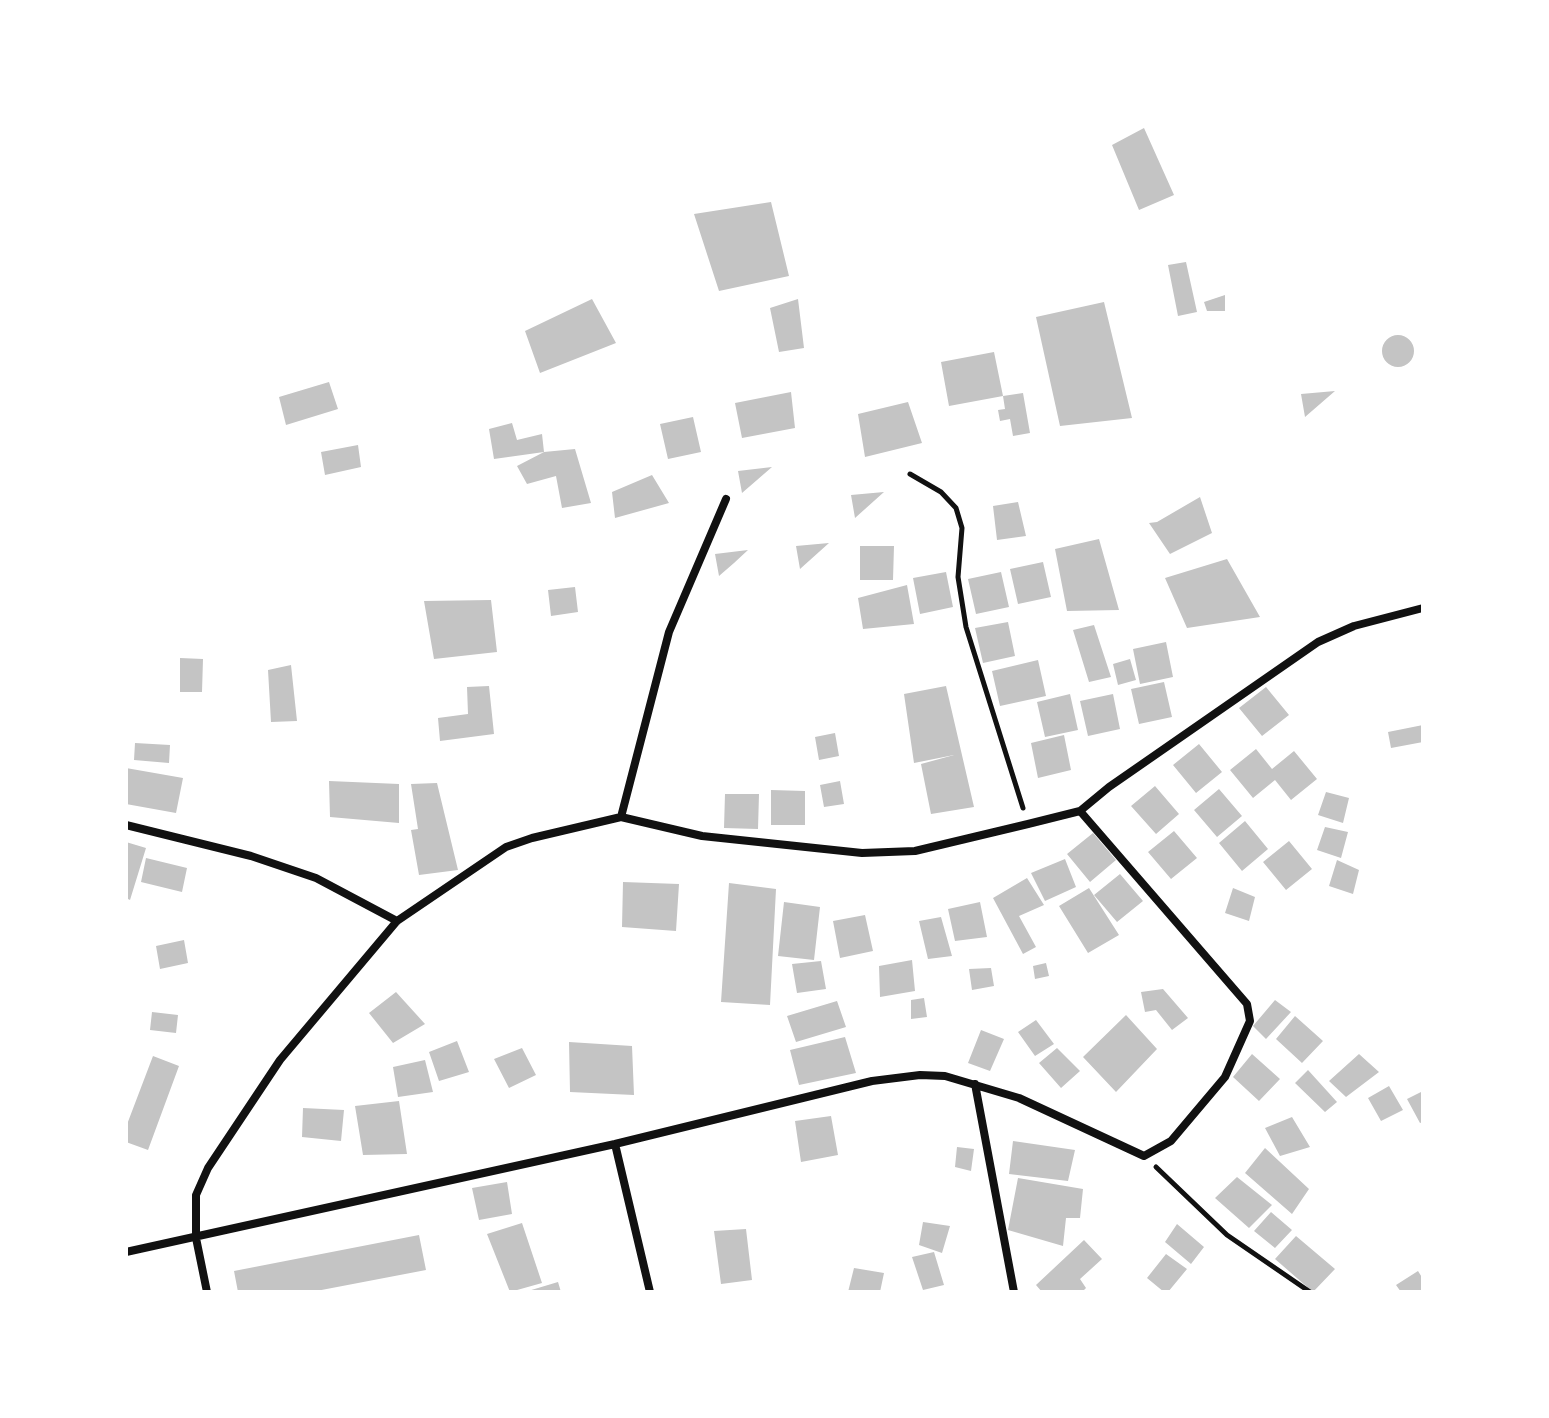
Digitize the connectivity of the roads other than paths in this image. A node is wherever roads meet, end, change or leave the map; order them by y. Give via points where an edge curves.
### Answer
1 (726, 499) dead end
2 (1423, 608) edge
3 (1080, 811) junction
4 (621, 817) junction
5 (126, 825) edge
6 (397, 921) junction
7 (975, 1084) junction
8 (615, 1144) junction
9 (196, 1238) junction
10 (126, 1252) edge
11 (207, 1292) edge
12 (650, 1292) edge
13 (1014, 1292) edge

1 - 4 street via 669,632
2 - 3 street via 1354,626 1318,642
3 - 4 street via 915,851 862,853 702,836
3 - 7 street via 1247,1004 1250,1021 1225,1077 1171,1141 1144,1156 1019,1098
4 - 6 street via 506,847
5 - 6 street via 316,878
6 - 9 street via 280,1060 208,1168 196,1195
7 - 8 street via 920,1075 872,1081
7 - 13 street
8 - 9 street
8 - 12 street
9 - 10 street
9 - 11 street

